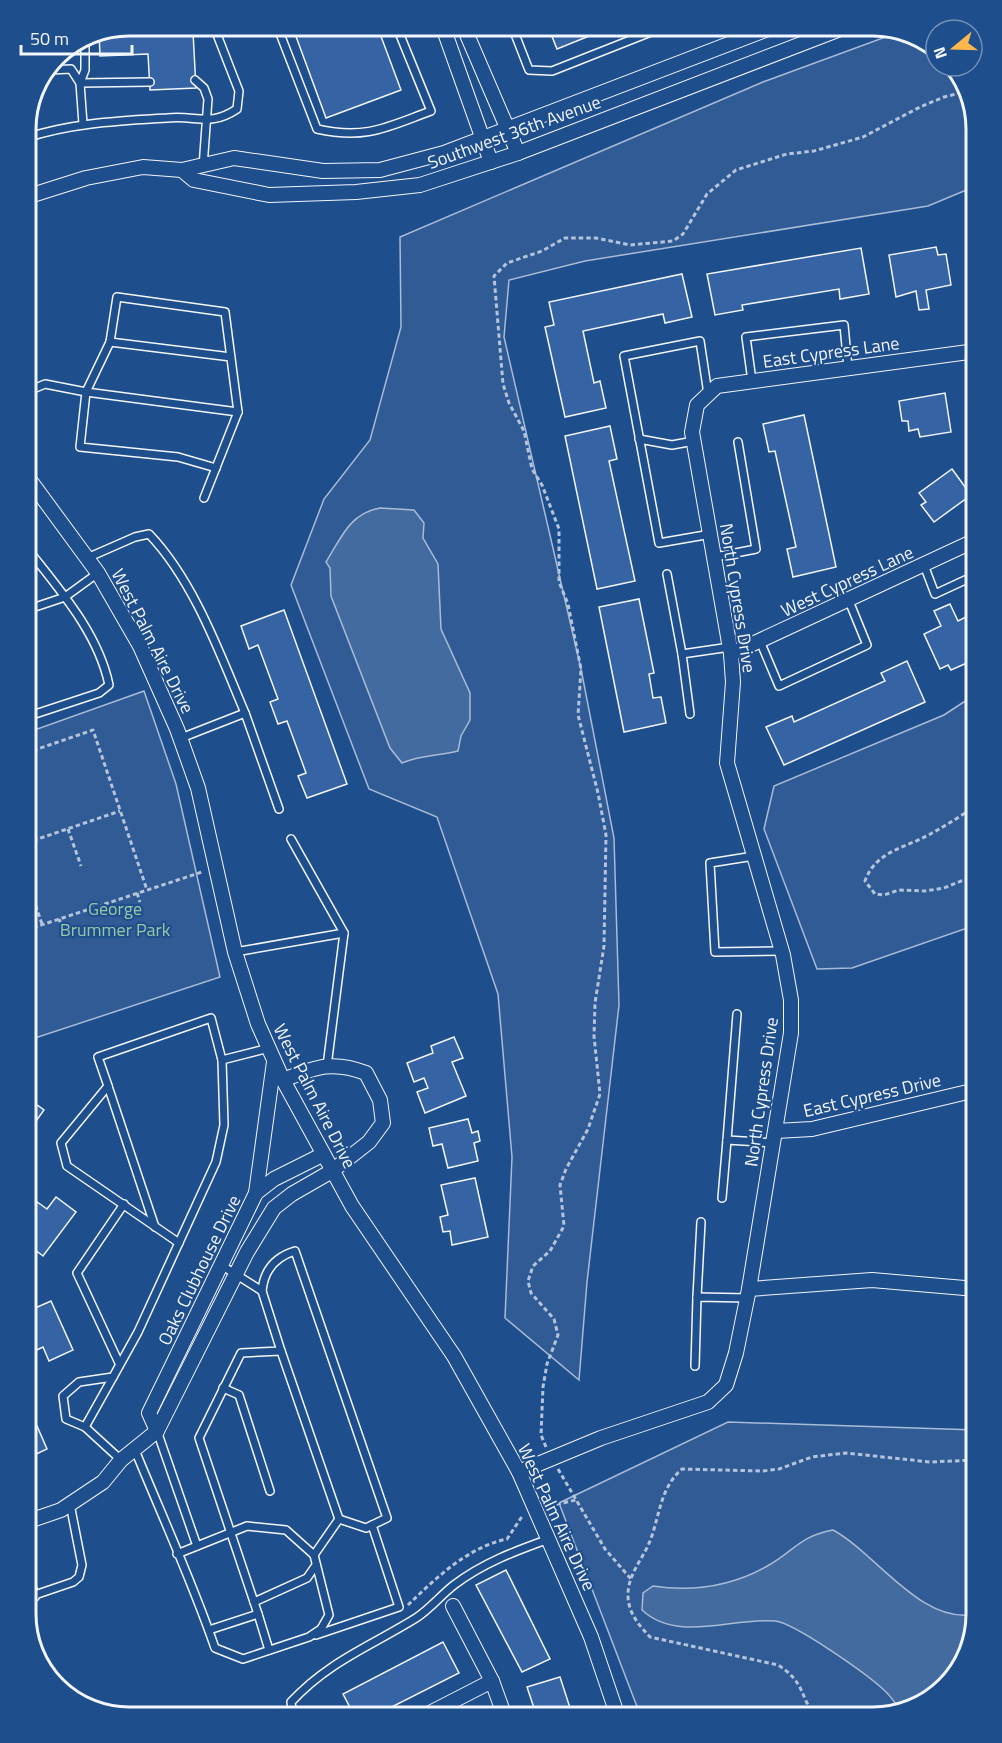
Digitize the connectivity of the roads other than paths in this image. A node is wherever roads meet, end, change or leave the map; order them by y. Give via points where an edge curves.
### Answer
1 (217, 36) edge
2 (281, 36) edge
3 (400, 36) edge
4 (446, 36) edge
5 (468, 36) edge
6 (516, 36) edge
7 (642, 36) edge
8 (749, 36) edge
9 (818, 36) edge
10 (85, 47) edge
11 (57, 70) edge
12 (195, 80) dead end
13 (150, 82) dead end
14 (80, 83) junction
15 (205, 122) junction
16 (83, 124) junction
17 (508, 128) junction
18 (36, 134) edge
19 (482, 138) junction
20 (518, 153) junction
21 (491, 162) junction
22 (203, 165) junction
23 (182, 170) junction
24 (201, 181) junction
25 (36, 194) edge
26 (110, 342) junction
27 (966, 352) edge
28 (231, 357) junction
29 (848, 368) junction
30 (752, 381) junction
31 (36, 388) edge
32 (87, 392) junction
33 (708, 394) junction
34 (696, 405) joint
35 (238, 412) junction
36 (639, 439) junction
37 (694, 441) junction
38 (738, 442) dead end
39 (216, 468) junction
40 (36, 489) edge
41 (204, 498) dead end
42 (711, 534) junction
43 (966, 545) edge
44 (715, 557) junction
45 (87, 558) junction
46 (36, 560) edge
47 (924, 565) junction
48 (98, 573) junction
49 (667, 574) dead end
50 (966, 580) edge
51 (65, 597) junction
52 (849, 601) junction
53 (36, 607) edge
54 (760, 641) junction
55 (730, 650) junction
56 (682, 654) junction
57 (245, 712) junction
58 (36, 714) edge
59 (690, 714) dead end
60 (181, 738) junction
61 (279, 809) dead end
62 (291, 838) dead end
63 (754, 856) junction
64 (344, 933) junction
65 (782, 951) junction
66 (235, 952) junction
67 (737, 1014) dead end
68 (272, 1054) junction
69 (222, 1060) junction
70 (327, 1066) junction
71 (283, 1080) junction
72 (108, 1086) junction
73 (966, 1092) edge
74 (775, 1137) junction
75 (727, 1140) junction
76 (322, 1155) junction
77 (332, 1171) junction
78 (256, 1193) junction
79 (722, 1198) dead end
80 (124, 1204) junction
81 (701, 1222) dead end
82 (155, 1227) junction
83 (179, 1243) junction
84 (221, 1265) junction
85 (236, 1275) junction
86 (966, 1288) edge
87 (262, 1291) junction
88 (749, 1294) junction
89 (697, 1297) junction
90 (281, 1351) junction
91 (119, 1364) junction
92 (694, 1366) dead end
93 (113, 1377) junction
94 (223, 1388) junction
95 (85, 1427) junction
96 (157, 1431) junction
97 (135, 1450) junction
98 (121, 1460) junction
99 (519, 1472) junction
100 (270, 1491) dead end
101 (70, 1504) junction
102 (36, 1518) edge
103 (339, 1519) junction
104 (372, 1525) junction
105 (232, 1532) junction
106 (549, 1539) junction
107 (196, 1546) junction
108 (177, 1554) junction
109 (314, 1555) junction
110 (316, 1564) junction
111 (36, 1597) edge
112 (254, 1602) junction
113 (453, 1606) dead end
114 (258, 1614) junction
115 (209, 1630) junction
116 (309, 1637) junction
117 (269, 1650) junction
118 (492, 1681) junction
119 (292, 1707) edge
120 (441, 1707) edge
121 (501, 1707) edge
122 (614, 1707) edge

1 - 15 lane via 238,91 237,109
2 - 3 lane via 318,129 339,134 369,133 431,111
4 - 19 street
5 - 17 street
6 - 7 lane via 529,70 552,71
8 - 17 street, Southwest 36th Avenue
9 - 20 street, Southwest 36th Avenue
10 - 14 lane via 85,70
11 - 14 lane via 71,69
12 - 15 lane via 208,99
13 - 14 lane
14 - 16 lane
15 - 16 lane via 186,116
15 - 22 lane
16 - 18 lane
17 - 19 street, Southwest 36th Avenue
17 - 20 street
19 - 21 street
19 - 22 street, Southwest 36th Avenue via 380,170 323,171 234,158
20 - 21 street, Southwest 36th Avenue
21 - 24 street, Southwest 36th Avenue via 420,185 356,192 269,195
22 - 23 street, Southwest 36th Avenue
22 - 24 lane
23 - 24 street, Southwest 36th Avenue
23 - 25 street, Southwest 36th Avenue via 143,167 86,178
26 - 28 lane
26 - 28 lane via 117,297 225,312
26 - 32 lane
27 - 29 street, East Cypress Lane
28 - 35 lane
29 - 30 street, East Cypress Lane
29 - 30 lane via 844,325 746,337
30 - 33 street, East Cypress Lane via 717,386
31 - 32 lane via 45,384
32 - 35 lane
32 - 39 lane via 81,447 178,457
33 - 34 street, East Cypress Lane
33 - 36 lane via 700,341 624,356
34 - 37 street, North Cypress Drive
35 - 39 lane
36 - 37 lane via 672,446
36 - 42 lane via 659,543
37 - 42 street, North Cypress Drive
38 - 44 lane via 756,549
39 - 41 lane
40 - 45 street, West Palm Aire Drive
42 - 44 street, North Cypress Drive
43 - 47 street, West Cypress Lane
44 - 55 street, North Cypress Drive
45 - 48 street, West Palm Aire Drive
45 - 57 lane via 149,534 165,551 210,630
46 - 51 lane
47 - 50 lane via 935,594
47 - 52 street, West Cypress Lane
48 - 51 lane
48 - 60 street, West Palm Aire Drive via 140,646
49 - 56 lane
51 - 53 lane
51 - 58 lane via 104,661 109,685 99,693
52 - 54 street, West Cypress Lane
52 - 54 lane via 867,645 779,686
54 - 55 street, West Cypress Lane
55 - 56 lane
55 - 63 street, North Cypress Drive via 733,682 727,763
56 - 59 lane
57 - 60 lane
57 - 61 lane
60 - 66 street, West Palm Aire Drive via 198,788
62 - 64 lane
63 - 65 street, North Cypress Drive
63 - 65 lane via 710,863 715,952
64 - 66 lane
64 - 70 lane
65 - 74 street, North Cypress Drive via 791,1000 791,1033
66 - 68 street, West Palm Aire Drive
67 - 75 lane
68 - 69 lane
68 - 71 street, West Palm Aire Drive
68 - 78 street
69 - 72 lane via 211,1018 98,1057
69 - 83 lane via 224,1125 216,1162
70 - 71 street
70 - 77 street, Oaks Clubhouse Drive via 345,1065 366,1073 380,1100 383,1124 369,1142
71 - 76 street, West Palm Aire Drive
72 - 80 lane via 61,1143 68,1166
72 - 82 lane
73 - 74 street, East Cypress Drive
74 - 75 lane
74 - 88 street, North Cypress Drive
75 - 79 lane
76 - 77 street, West Palm Aire Drive
76 - 78 street, Oaks Clubhouse Drive via 274,1179
77 - 85 street, Oaks Clubhouse Drive via 274,1208
77 - 99 street, West Palm Aire Drive via 454,1356
78 - 84 street, Oaks Clubhouse Drive
80 - 82 lane
80 - 91 lane via 77,1273
81 - 89 lane
82 - 83 lane
83 - 91 lane
84 - 85 lane
84 - 96 street, Oaks Clubhouse Drive via 149,1413
85 - 87 lane
85 - 96 street, Oaks Clubhouse Drive
86 - 88 street via 872,1280
87 - 90 lane
87 - 104 lane via 263,1276 280,1256 295,1251 387,1518
88 - 89 lane
88 - 99 street, North Cypress Drive via 726,1385 708,1402 601,1438
89 - 92 lane
90 - 94 lane via 241,1353
90 - 103 lane
91 - 93 lane
93 - 95 lane
93 - 95 lane via 78,1382 63,1396 66,1419
94 - 100 lane via 239,1395
94 - 105 lane via 199,1438
95 - 98 lane
96 - 97 street, Oaks Clubhouse Drive
96 - 107 lane
97 - 98 street, Oaks Clubhouse Drive
97 - 108 lane
98 - 101 street, Oaks Clubhouse Drive via 103,1482
99 - 106 street, West Palm Aire Drive
101 - 102 street, Oaks Clubhouse Drive
101 - 111 lane via 82,1565 79,1576
103 - 104 lane via 366,1528
103 - 109 lane
104 - 116 lane via 399,1607
105 - 107 lane
105 - 109 lane via 247,1526 286,1530
105 - 112 lane
106 - 119 lane via 484,1565 418,1617 356,1649 302,1690 291,1702
106 - 122 street, West Palm Aire Drive via 591,1637
107 - 108 lane
108 - 115 lane
109 - 110 lane
110 - 112 lane via 307,1578
110 - 116 lane via 329,1615 321,1629
112 - 114 lane
113 - 118 street
114 - 115 lane
114 - 117 lane
115 - 117 lane via 215,1648 243,1659
116 - 117 lane
118 - 120 street
118 - 121 street

